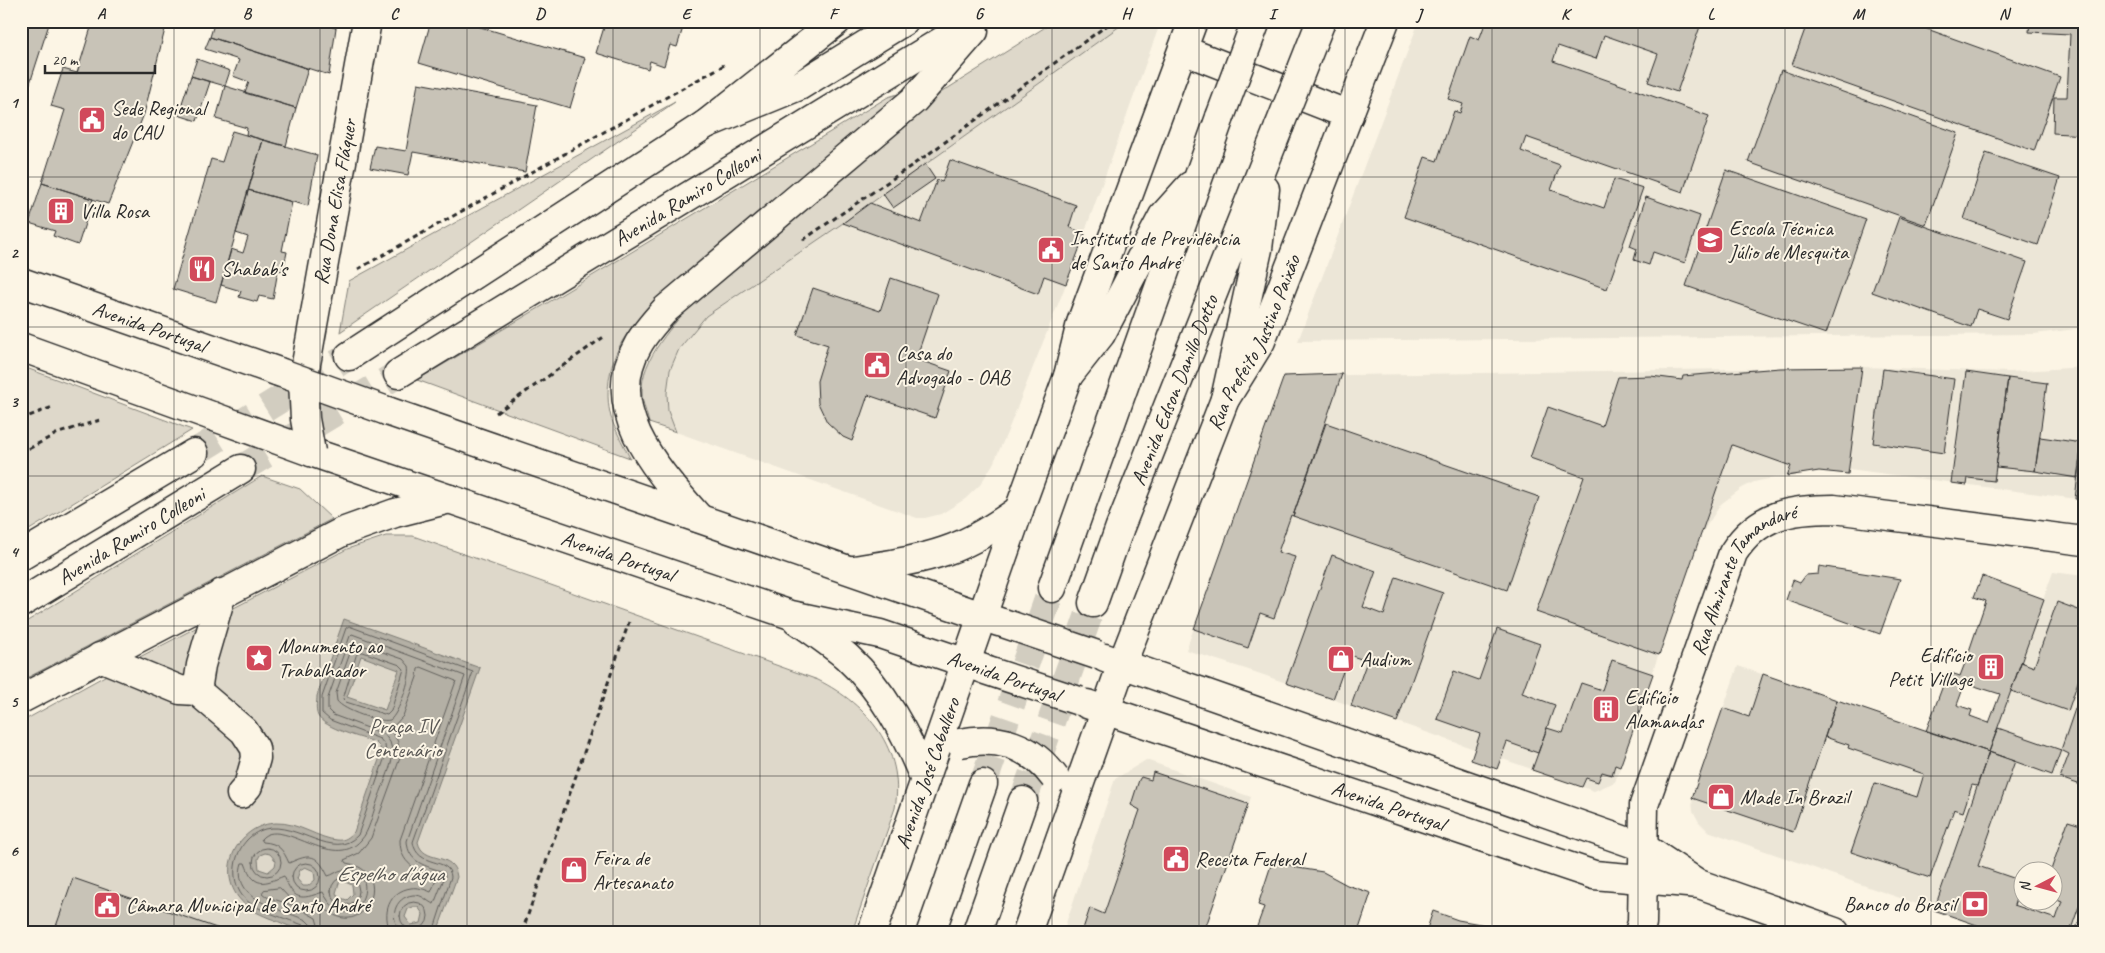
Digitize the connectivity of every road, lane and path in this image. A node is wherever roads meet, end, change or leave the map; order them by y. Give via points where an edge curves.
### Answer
1 (367, 21) edge
2 (836, 21) edge
3 (975, 21) edge
4 (983, 21) edge
5 (1113, 21) edge
6 (1193, 21) edge
7 (1256, 21) edge
8 (1321, 21) edge
9 (1385, 21) edge
10 (903, 22) edge
11 (1183, 50) junction
12 (730, 61) dead end
13 (1349, 115) junction
14 (706, 124) junction
15 (1275, 139) junction
16 (1197, 178) junction
17 (799, 242) dead end
18 (322, 277) junction
19 (21, 282) edge
20 (644, 336) junction
21 (21, 347) edge
22 (349, 356) tunnel mouth
23 (398, 374) tunnel mouth
24 (1068, 376) junction
25 (291, 377) junction
26 (1225, 399) junction
27 (53, 407) dead end
28 (21, 419) edge
29 (100, 420) dead end
30 (463, 437) junction
31 (21, 453) edge
32 (194, 453) tunnel mouth
33 (314, 453) junction
34 (241, 469) tunnel mouth
35 (450, 499) junction
36 (1019, 510) junction
37 (700, 518) junction
38 (2084, 541) edge
39 (21, 556) edge
40 (850, 571) junction
41 (1052, 588) tunnel mouth
42 (222, 593) junction
43 (21, 603) edge
44 (1093, 603) tunnel mouth
45 (791, 615) junction
46 (992, 619) junction
47 (629, 622) dead end
48 (100, 657) junction
49 (1109, 660) junction
50 (975, 667) junction
51 (197, 691) junction
52 (21, 699) edge
53 (1105, 710) junction
54 (934, 752) junction
55 (925, 780) junction
56 (983, 784) tunnel mouth
57 (241, 794) dead end
58 (1023, 801) tunnel mouth
59 (1070, 808) junction
60 (1643, 847) junction
61 (1642, 879) junction
62 (1699, 884) junction
63 (522, 932) edge
64 (872, 932) edge
65 (931, 932) edge
66 (977, 932) edge
67 (1027, 932) edge
68 (1639, 932) edge
69 (1835, 932) edge

1 - 18 main road, Rua Dona Elisa Fláquer
2 - 14 main road
3 - 23 main road, Avenida Ramiro Colleoni
4 - 20 main road via 914,100 666,308
5 - 17 path via 927,155
6 - 11 main road
7 - 16 main road, bridge
8 - 15 main road, bridge
9 - 13 main road, Rua Prefeito Justino Paixão
10 - 14 main road via 799,86
11 - 13 main road
11 - 24 main road via 1082,323
12 - 18 path via 338,280
13 - 26 main road, Rua Prefeito Justino Paixão via 1261,342
14 - 22 main road
15 - 26 main road via 1258,248
15 - 44 main road, Avenida Edson Danillo Dotto via 1120,526
16 - 24 main road via 1163,216 1101,334
16 - 41 main road
18 - 25 main road, Rua Dona Elisa Fláquer via 308,353
19 - 25 main road, Avenida Portugal
20 - 30 path via 619,326
20 - 37 main road via 631,360 625,387 630,420 652,459
21 - 33 main road, Avenida Portugal, bridge
24 - 36 main road
25 - 30 main road, Avenida Portugal, bridge
25 - 33 main road, Rua Dona Elisa Fláquer, bridge
26 - 49 main road, Rua Prefeito Justino Paixão
27 - 28 path
29 - 31 path via 56,434
30 - 37 main road, Avenida Portugal
32 - 39 main road, Avenida Ramiro Colleoni
33 - 35 main road, Avenida Portugal
34 - 43 main road, Avenida Ramiro Colleoni
35 - 42 main road via 395,513 342,532
35 - 45 main road, Avenida Portugal
36 - 40 main road via 944,551
36 - 46 main road
37 - 40 main road, Avenida Portugal
38 - 60 main road, Rua Almirante Tamandaré via 1834,509 1803,509 1759,524 1743,538 1733,553 1644,805
40 - 46 main road, Avenida Portugal
42 - 48 main road
42 - 51 main road via 201,665
45 - 50 main road, Avenida Portugal via 880,634
45 - 55 main road via 846,657 870,682 902,728
46 - 49 main road, Avenida Portugal, bridge
46 - 50 main road, Avenida José Caballero
47 - 63 path
48 - 51 main road via 180,690
48 - 52 main road
49 - 53 main road
49 - 60 main road, Avenida Portugal
50 - 53 main road, Avenida Portugal, bridge
50 - 54 main road, Avenida José Caballero
51 - 57 main road via 244,731 254,748 255,766 248,786
53 - 59 main road
53 - 61 main road, Avenida Portugal via 1594,874
54 - 55 main road, Avenida José Caballero
54 - 59 main road, bridge via 960,743 992,740 1014,745 1033,755 1055,778
55 - 64 main road, Avenida José Caballero
56 - 65 main road
58 - 66 main road
59 - 67 main road
60 - 61 main road, Rua Almirante Tamandaré
60 - 62 main road, Avenida Portugal
61 - 62 main road, Avenida Portugal
61 - 68 main road, Rua Almirante Tamandaré
62 - 69 main road, Avenida Portugal

